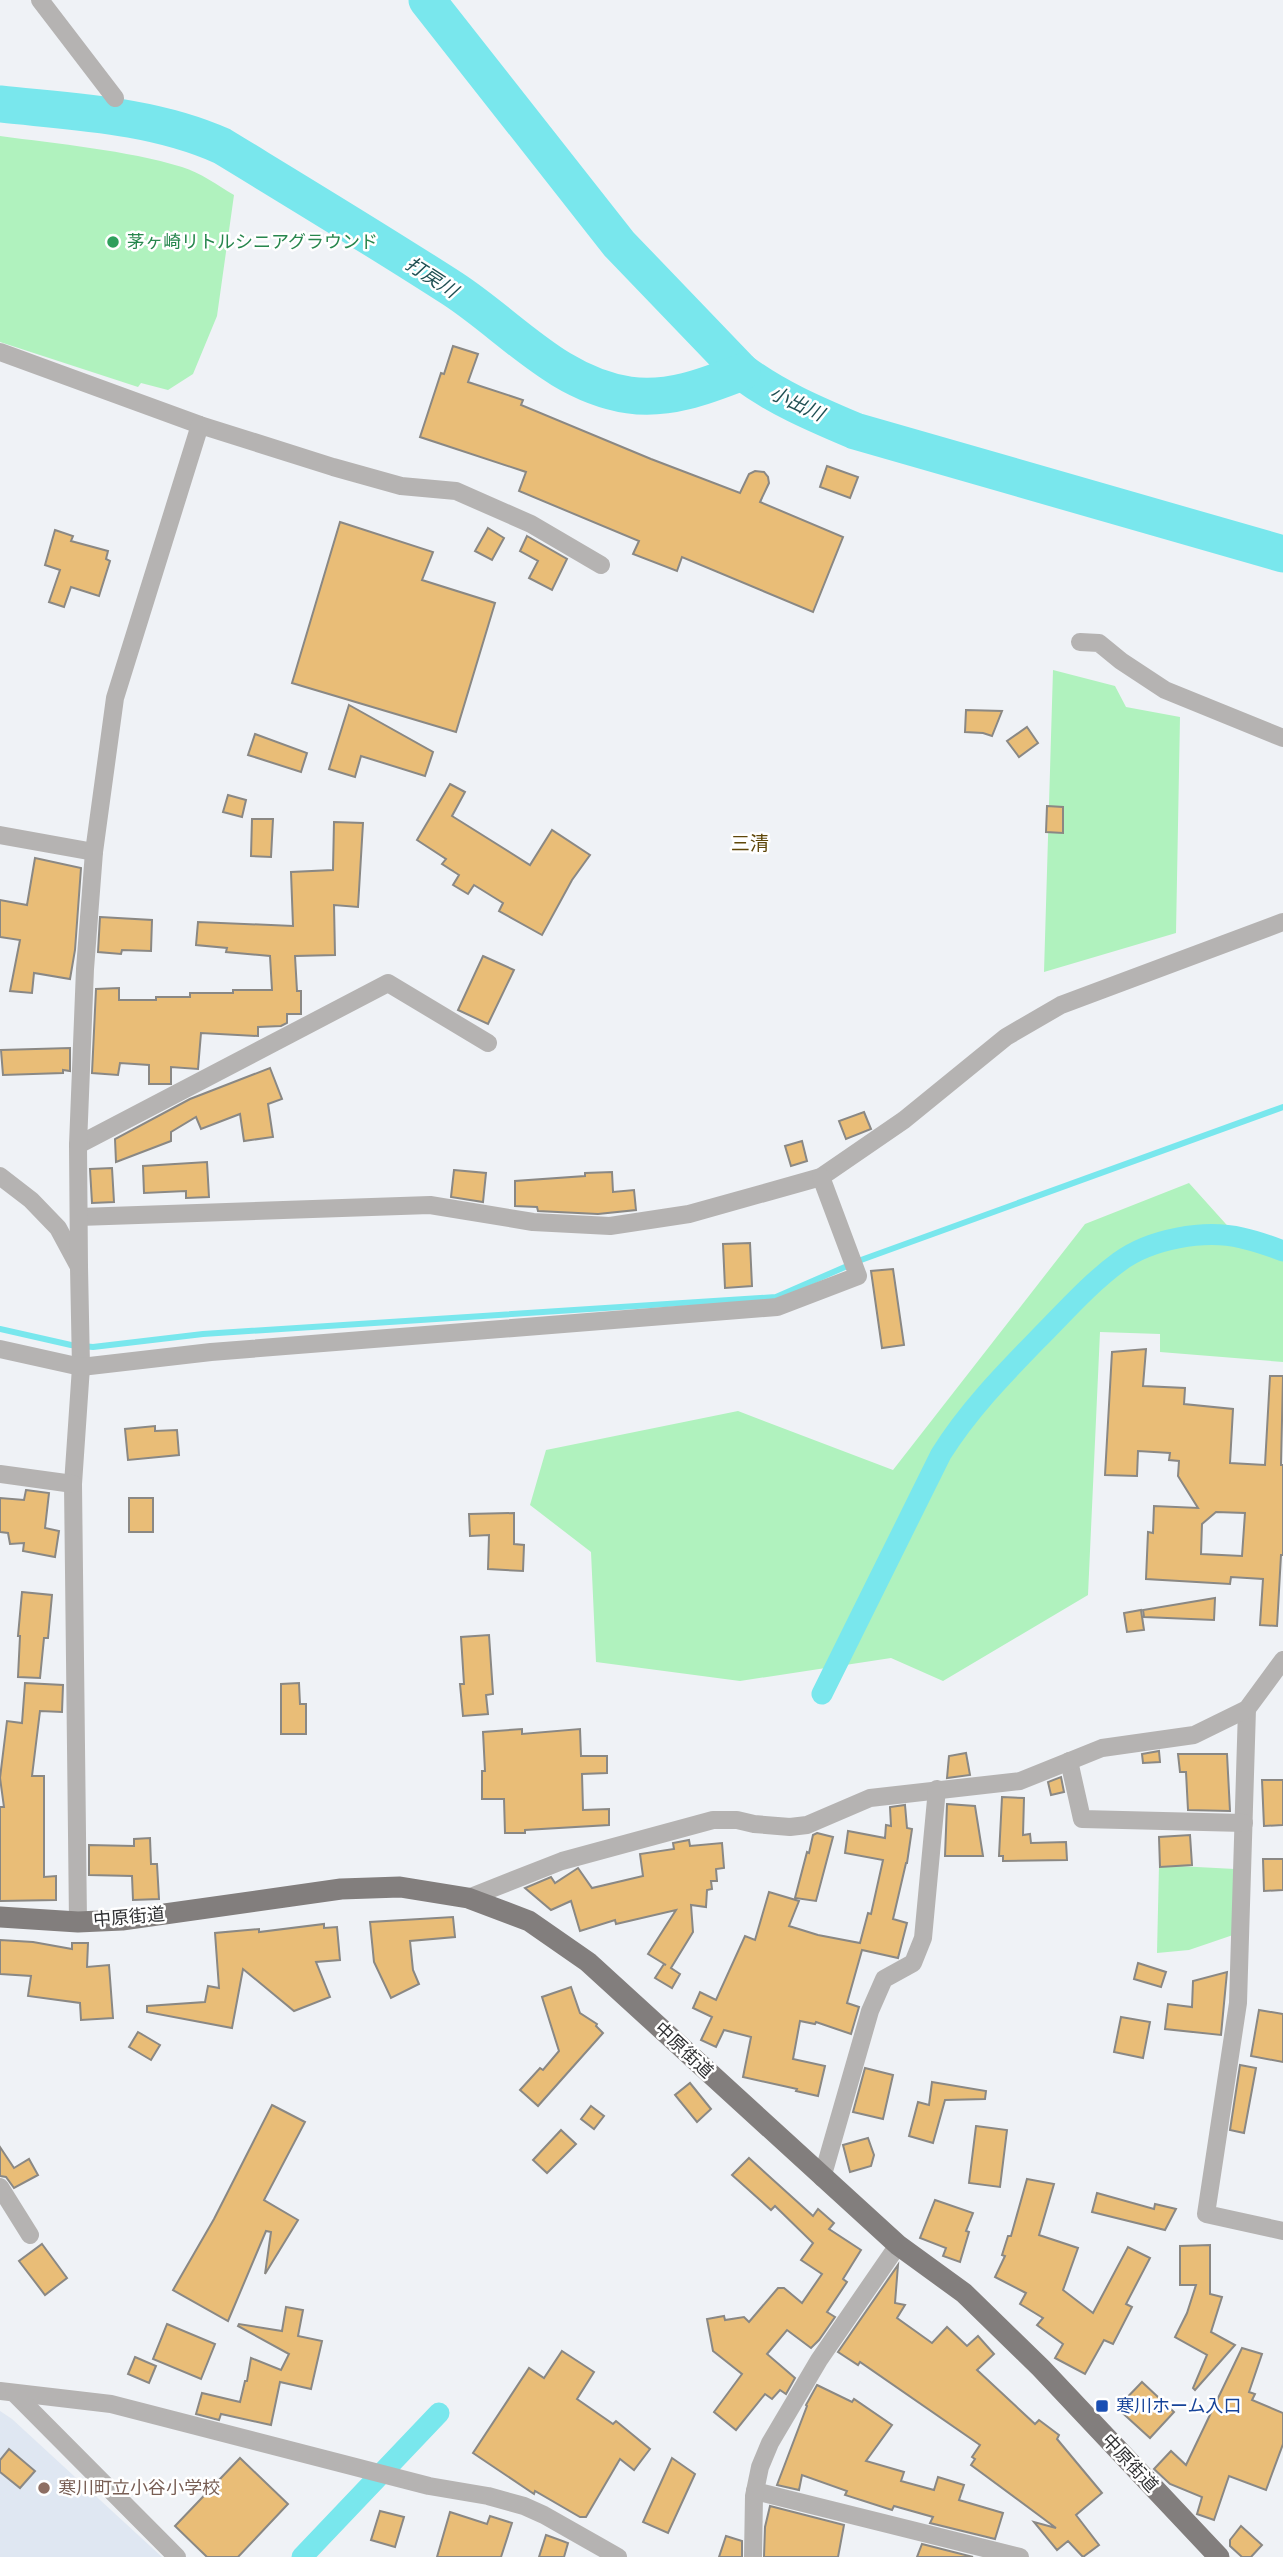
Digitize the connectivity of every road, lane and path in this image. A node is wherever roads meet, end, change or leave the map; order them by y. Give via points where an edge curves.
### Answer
1 (40, 0) edge
2 (115, 98) dead end
3 (0, 352) edge
4 (200, 425) junction
5 (601, 565) dead end
6 (1080, 642) dead end
7 (1283, 738) edge
8 (0, 835) edge
9 (94, 852) junction
10 (1283, 922) edge
11 (488, 1043) dead end
12 (78, 1145) junction
13 (0, 1176) edge
14 (821, 1177) junction
15 (79, 1217) junction
16 (79, 1267) junction
17 (0, 1349) edge
18 (81, 1353) junction
19 (0, 1474) edge
20 (74, 1484) junction
21 (1283, 1660) edge
22 (1247, 1709) junction
23 (1069, 1761) junction
24 (937, 1789) junction
25 (1244, 1822) junction
26 (468, 1898) junction
27 (0, 1917) edge
28 (78, 1922) junction
29 (822, 2178) junction
30 (0, 2187) edge
31 (1283, 2231) edge
32 (30, 2235) dead end
33 (898, 2245) junction
34 (7, 2392) edge
35 (755, 2491) junction
36 (177, 2557) edge
37 (618, 2557) edge
38 (753, 2557) edge
39 (1020, 2557) edge
40 (1219, 2557) edge

1 - 2 street
3 - 4 street
4 - 5 street via 401,486 456,491 531,524
4 - 9 street via 115,698
6 - 7 street via 1099,643 1165,690
8 - 9 street
9 - 12 street
10 - 14 street via 1061,1005 1006,1037 904,1120
11 - 12 street via 388,983
12 - 15 street
13 - 16 street via 58,1228
14 - 15 street via 689,1214 610,1226 533,1222 430,1205
14 - 18 street via 858,1276 777,1307 225,1351
15 - 16 street
16 - 18 street
17 - 18 street
18 - 20 street
19 - 20 street
20 - 28 street
21 - 22 street
22 - 23 street via 1194,1735 1101,1748
22 - 25 street
23 - 24 street via 1020,1781
23 - 25 street via 1082,1819
24 - 26 street via 870,1798 807,1825 713,1820 562,1861
24 - 29 street via 923,1938 913,1963 884,1979 870,2011
25 - 31 street via 1238,2003 1206,2214
26 - 28 main road, 中原街道 via 400,1887 341,1889
26 - 29 main road, 中原街道 via 529,1921 588,1962
27 - 28 main road, 中原街道
29 - 33 main road, 中原街道
30 - 32 street
33 - 35 street via 795,2398 770,2443
33 - 40 main road, 中原街道 via 994,2321
34 - 36 street
34 - 37 street via 111,2404 429,2486 488,2496 544,2515
35 - 38 street
35 - 39 street

